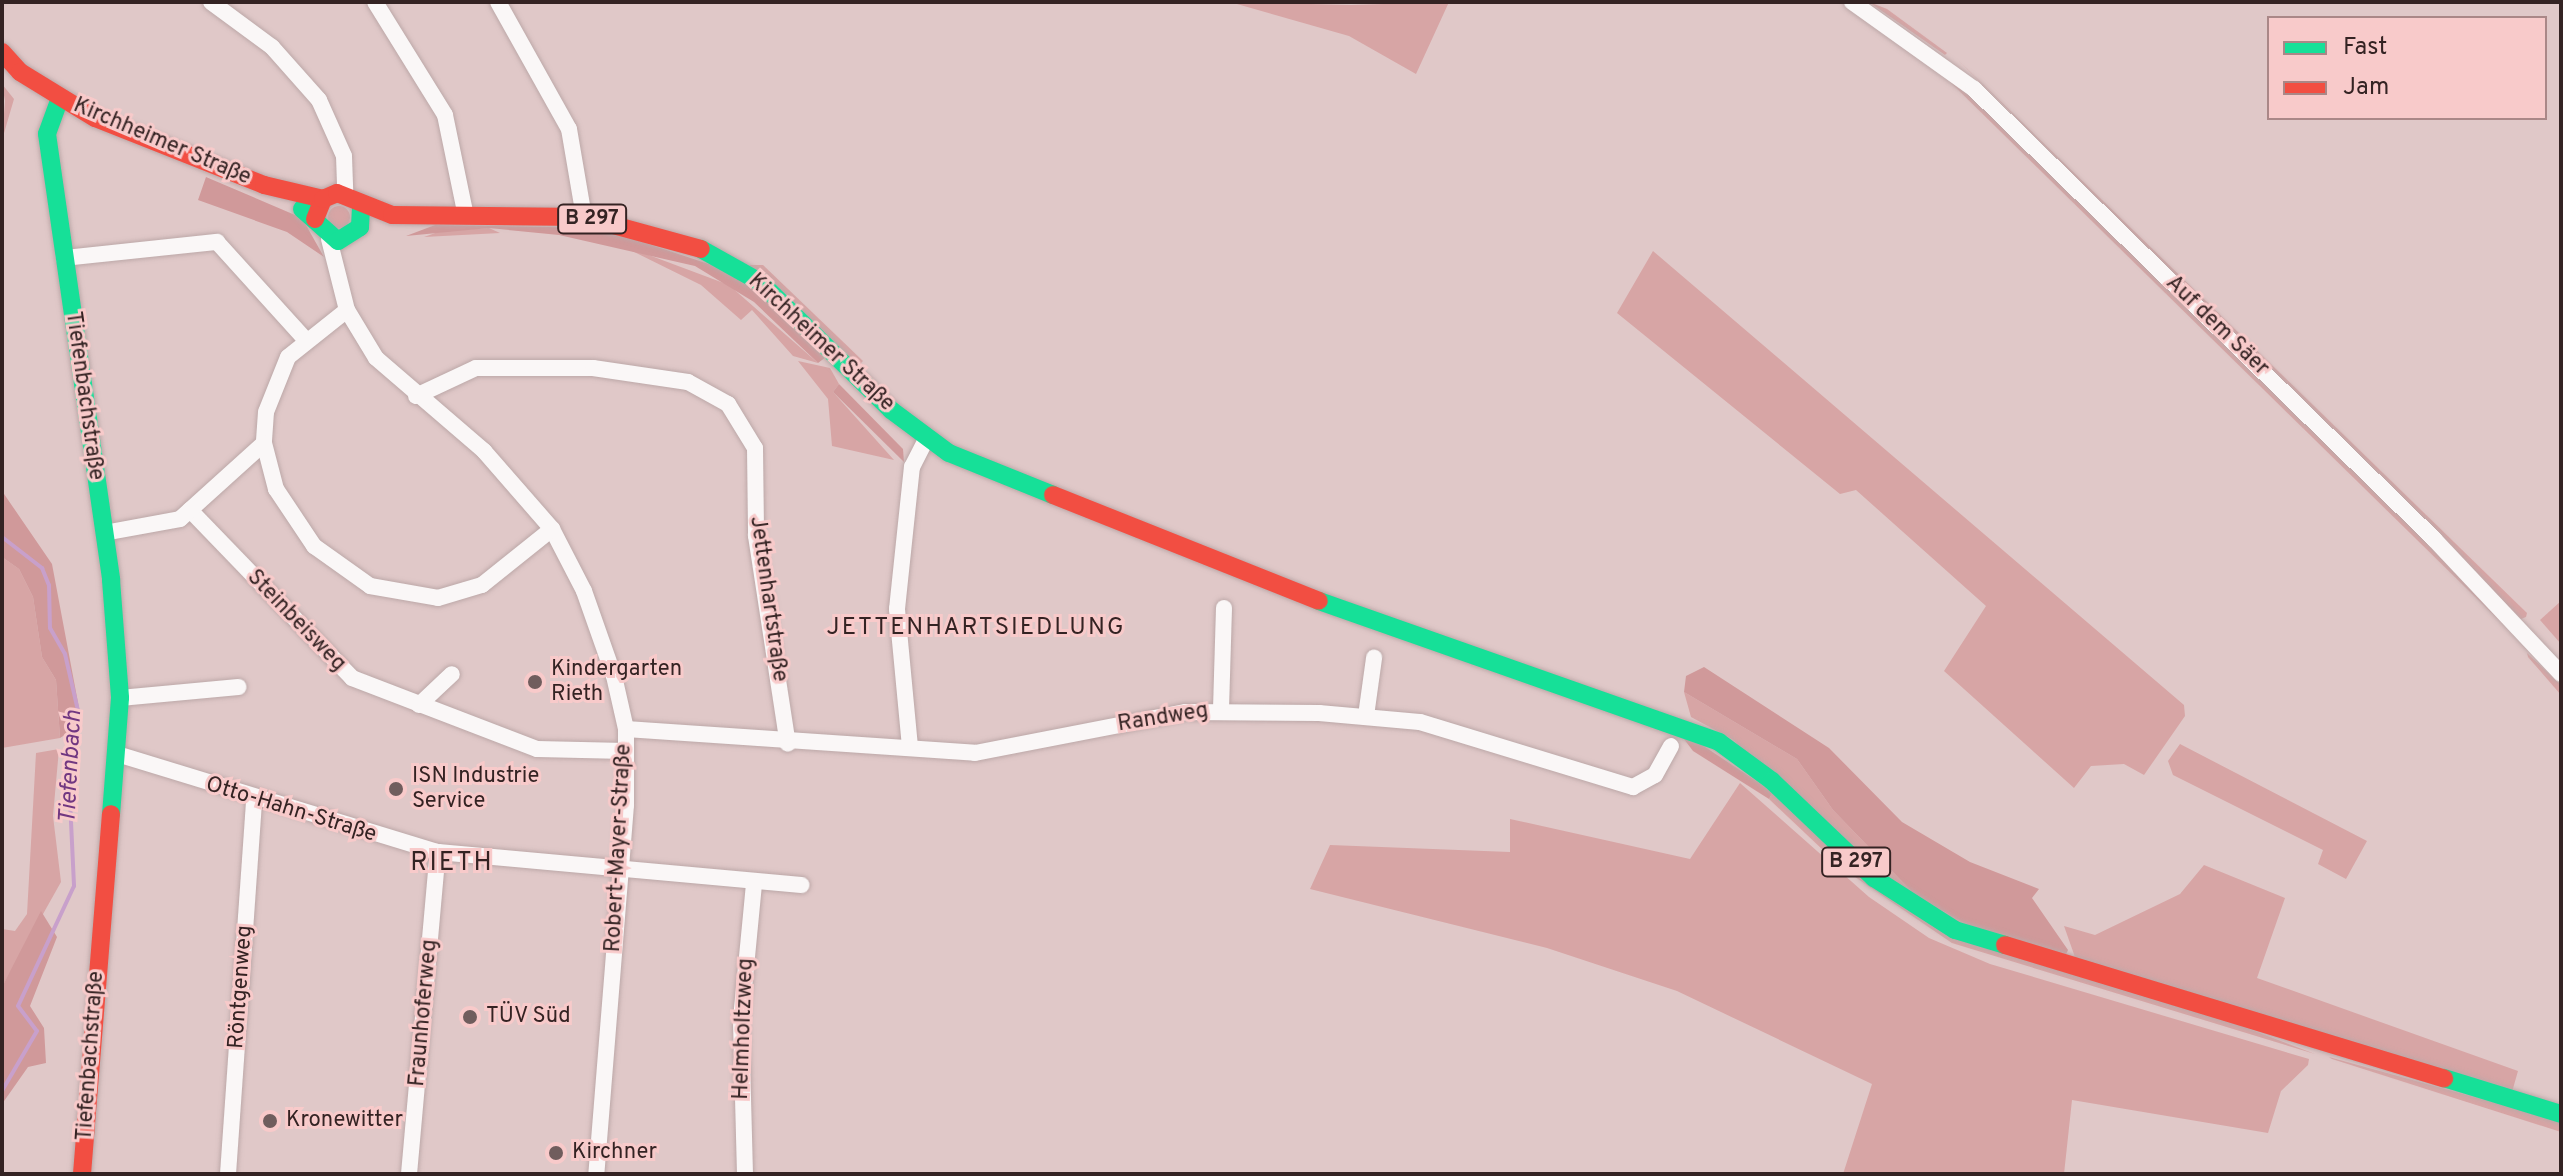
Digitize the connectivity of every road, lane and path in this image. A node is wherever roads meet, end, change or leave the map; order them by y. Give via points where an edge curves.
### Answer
1 (211, 2) edge
2 (375, 2) edge
3 (498, 2) edge
4 (1852, 2) edge
5 (2, 32) edge
6 (2, 52) edge
7 (20, 72) junction
8 (60, 98) junction
9 (49, 118) junction
10 (264, 185) junction
11 (345, 194) junction
12 (323, 199) junction
13 (361, 208) junction
14 (465, 212) junction
15 (439, 215) junction
16 (584, 217) junction
17 (315, 219) junction
18 (346, 235) junction
19 (64, 258) junction
20 (347, 310) junction
21 (305, 339) junction
22 (416, 396) junction
23 (927, 438) junction
24 (264, 443) junction
25 (190, 510) junction
26 (552, 529) junction
27 (104, 533) junction
28 (1224, 608) dead end
29 (1374, 658) dead end
30 (452, 674) dead end
31 (2561, 674) edge
32 (238, 687) dead end
33 (120, 698) junction
34 (419, 705) junction
35 (1221, 709) junction
36 (1366, 716) junction
37 (626, 729) junction
38 (788, 744) junction
39 (1671, 746) dead end
40 (910, 747) junction
41 (626, 751) junction
42 (117, 754) junction
43 (254, 800) junction
44 (438, 852) junction
45 (622, 869) junction
46 (754, 884) junction
47 (802, 885) dead end
48 (2561, 1114) edge
49 (82, 1174) edge
50 (228, 1174) edge
51 (409, 1174) edge
52 (596, 1174) edge
53 (745, 1174) edge

1 - 11 street via 272,47 319,100 344,156
2 - 14 street via 445,115
3 - 16 street via 569,129
4 - 31 street, Auf dem Säer via 1974,89 2424,529
5 - 8 main road, Kirchheimer Straße
6 - 7 main road, Kirchheimer Straße
7 - 8 main road, Kirchheimer Straße
7 - 9 main road
8 - 9 main road
8 - 10 main road, Kirchheimer Straße
9 - 19 main road, Tiefenbachstraße
10 - 12 main road, Kirchheimer Straße
10 - 17 main road, Kirchheimer Straße
11 - 12 main road, Kirchheimer Straße
11 - 13 main road
12 - 17 main road
13 - 15 main road, Kirchheimer Straße / B 297
13 - 18 main road
14 - 15 main road, Kirchheimer Straße / B 297
14 - 16 main road, Kirchheimer Straße / B 297
15 - 18 main road, Kirchheimer Straße / B 297
16 - 23 main road, Kirchheimer Straße / B 297 via 685,243 737,267
17 - 18 main road, Kirchheimer Straße
18 - 20 street, Robert-Mayer-Straße
19 - 21 street via 217,242
19 - 27 main road, Tiefenbachstraße
20 - 21 street
20 - 22 street, Robert-Mayer-Straße via 376,358
21 - 24 street via 276,378
22 - 26 street, Robert-Mayer-Straße via 484,451
22 - 38 street, Jettenhartstraße via 476,368 579,368 688,382 728,404 755,448 756,536
23 - 40 street via 912,467 898,585
23 - 48 main road, Kirchheimer Straße / B 297 via 978,469 1181,550 1429,645 1606,697 1719,742 1772,781 1899,898 1981,942
24 - 25 street
24 - 26 street via 276,489 314,546 346,573 393,595 438,598 482,585
25 - 27 street via 180,519
25 - 34 street, Steinbeisweg via 337,667
26 - 37 street, Robert-Mayer-Straße via 600,628
27 - 33 main road, Tiefenbachstraße
28 - 35 street
29 - 36 street
30 - 34 street
32 - 33 street
33 - 42 main road, Tiefenbachstraße
34 - 41 street, Steinbeisweg via 537,749
35 - 36 street, Randweg
35 - 40 street, Randweg via 975,753
36 - 39 street, Randweg via 1473,736 1618,786 1646,783
37 - 38 street, Randweg
37 - 41 street, Robert-Mayer-Straße
38 - 40 street, Randweg
41 - 45 street, Robert-Mayer-Straße
42 - 43 street, Otto-Hahn-Straße
42 - 49 main road, Tiefenbachstraße
43 - 44 street, Otto-Hahn-Straße
43 - 50 street, Röntgenweg
44 - 45 street, Otto-Hahn-Straße
44 - 51 street, Fraunhoferweg
45 - 46 street, Otto-Hahn-Straße
45 - 52 street, Robert-Mayer-Straße
46 - 47 street, Otto-Hahn-Straße
46 - 53 street, Helmholtzweg via 741,1019

